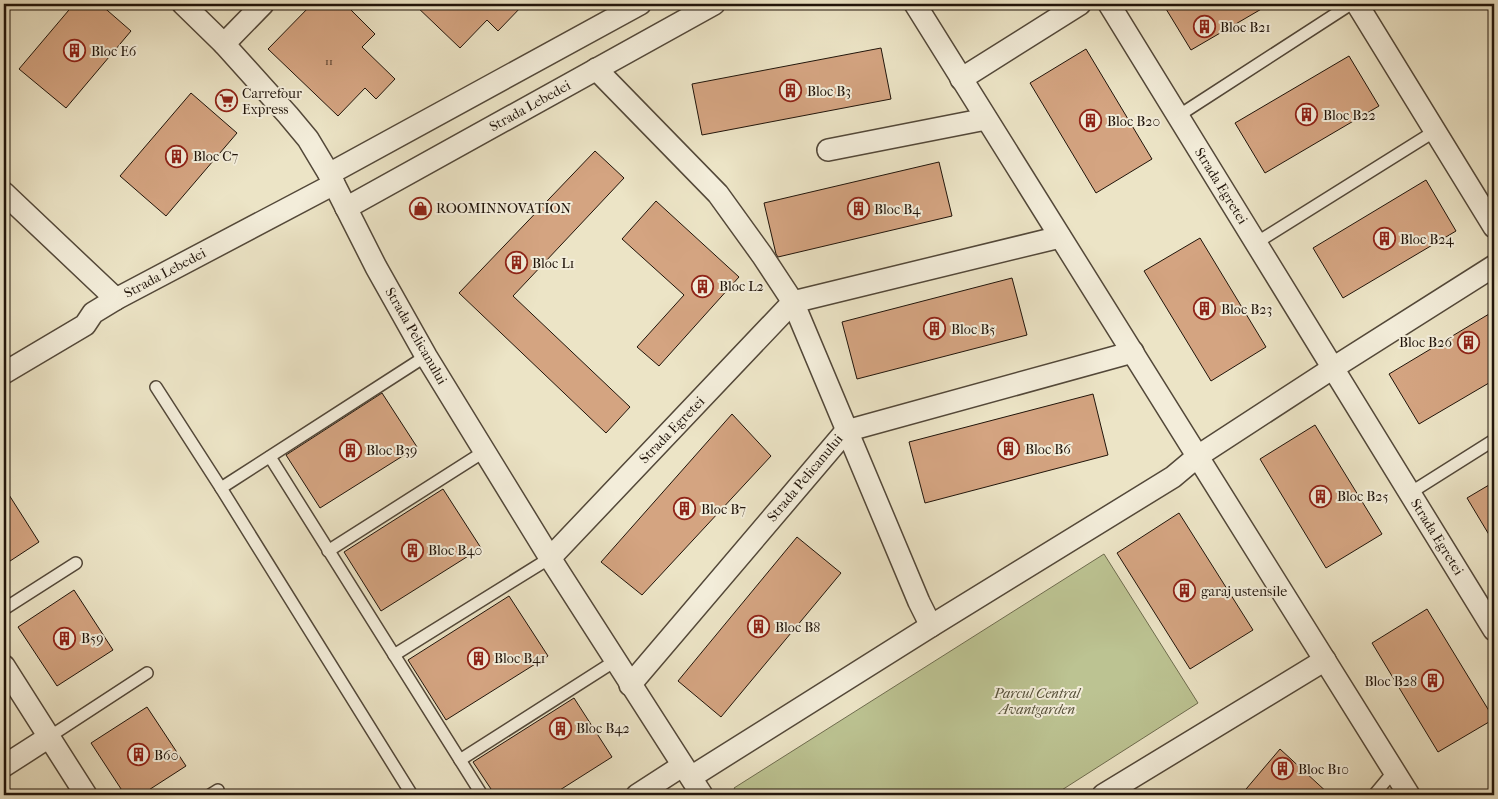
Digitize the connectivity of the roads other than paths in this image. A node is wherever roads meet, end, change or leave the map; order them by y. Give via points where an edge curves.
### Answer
1 (182, 4) edge
2 (263, 4) edge
3 (640, 4) edge
4 (714, 4) edge
5 (915, 4) edge
6 (1080, 4) edge
7 (1109, 4) edge
8 (1351, 4) edge
9 (1357, 4) edge
10 (224, 44) junction
11 (596, 70) junction
12 (961, 79) junction
13 (1178, 116) junction
14 (986, 119) junction
15 (1435, 131) junction
16 (828, 150) dead end
17 (331, 179) junction
18 (4, 193) edge
19 (346, 208) junction
20 (1494, 227) edge
21 (1060, 237) junction
22 (1256, 243) junction
23 (1494, 266) edge
24 (116, 299) junction
25 (793, 302) junction
26 (1134, 352) junction
27 (426, 356) junction
28 (1333, 368) junction
29 (4, 373) edge
30 (156, 387) dead end
31 (846, 430) junction
32 (1494, 440) edge
33 (485, 451) junction
34 (1198, 456) junction
35 (270, 457) junction
36 (221, 488) junction
37 (1410, 493) junction
38 (328, 551) junction
39 (550, 558) junction
40 (76, 563) dead end
41 (4, 609) edge
42 (1492, 620) edge
43 (930, 626) junction
44 (394, 655) junction
45 (1325, 660) junction
46 (615, 661) junction
47 (4, 666) edge
48 (147, 673) dead end
49 (630, 685) junction
50 (49, 737) junction
51 (460, 760) junction
52 (4, 766) edge
53 (1394, 771) junction
54 (692, 779) edge
55 (86, 795) edge
56 (412, 795) edge
57 (482, 795) edge
58 (637, 795) edge
59 (1103, 795) edge
60 (1374, 795) edge
61 (1409, 795) edge

1 - 10 street, Strada Pelicanului
2 - 10 street
3 - 17 street, Strada Lebedei
4 - 11 street, Strada Lebedei
5 - 12 street
6 - 12 street
7 - 13 street, Strada Egretei
8 - 13 lane
9 - 15 street
10 - 17 street, Strada Pelicanului via 308,139
11 - 19 street, Strada Lebedei
11 - 25 street via 718,194
12 - 14 street
13 - 22 street, Strada Egretei
14 - 16 street
14 - 21 street
15 - 20 street
15 - 22 lane
17 - 19 street, Strada Pelicanului
17 - 24 street, Strada Lebedei
18 - 24 street
19 - 27 street, Strada Pelicanului
21 - 25 street
21 - 26 street
22 - 28 street, Strada Egretei
23 - 28 street
24 - 29 street, Strada Lebedei via 92,313 85,325
25 - 31 street
25 - 39 street, Strada Egretei
26 - 31 street, Strada Pelicanului
26 - 34 street
27 - 33 street, Strada Pelicanului
27 - 35 lane
28 - 34 street
28 - 37 street, Strada Egretei
30 - 36 lane
31 - 43 street
31 - 49 street, Strada Pelicanului
32 - 37 lane
33 - 38 lane
33 - 39 street, Strada Pelicanului
34 - 43 street via 1173,477
34 - 45 street
35 - 36 lane
35 - 38 lane
36 - 56 lane
37 - 42 street, Strada Egretei
38 - 44 lane
39 - 44 lane
39 - 46 street, Strada Pelicanului
40 - 41 lane
43 - 54 street
44 - 51 lane
45 - 53 street
45 - 59 street
46 - 49 street, Strada Pelicanului
46 - 51 lane
47 - 50 street
48 - 50 lane
49 - 54 street, Strada Pelicanului
50 - 52 street
50 - 55 street
51 - 57 lane
53 - 60 lane
53 - 61 street
54 - 58 street

